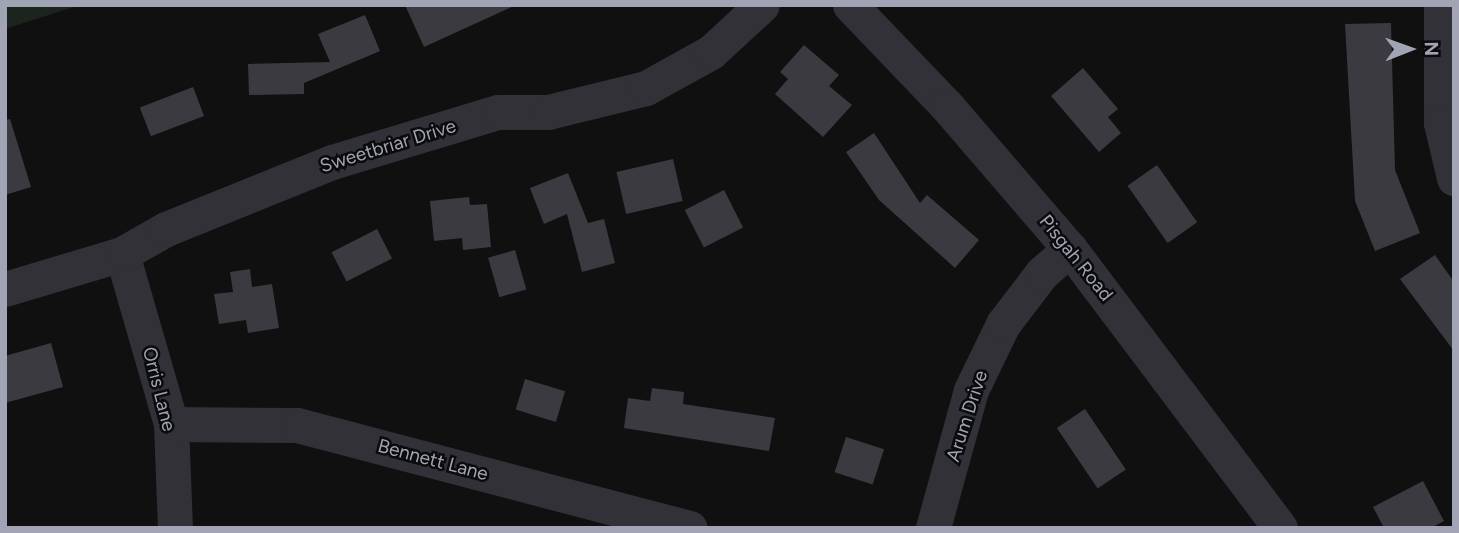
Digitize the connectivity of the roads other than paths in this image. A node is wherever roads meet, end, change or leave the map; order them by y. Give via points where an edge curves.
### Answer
1 (762, 5) edge
2 (850, 5) edge
3 (1441, 5) edge
4 (1454, 178) edge
5 (1070, 249) junction
6 (122, 254) junction
7 (5, 289) edge
8 (171, 424) junction
9 (175, 528) edge
10 (690, 528) edge
11 (933, 528) edge
12 (1280, 528) edge

1 - 6 street, Sweetbriar Drive via 711,52 646,88 548,113 498,112 332,162 166,229
2 - 5 street, Pisgah Road via 946,105
3 - 4 street via 1441,122
5 - 11 street, Arum Drive via 1042,273 1003,324 971,390
5 - 12 street, Pisgah Road
6 - 7 street, Sweetbriar Drive
6 - 8 street, Orris Lane
8 - 9 street, Orris Lane
8 - 10 street, Bennett Lane via 298,425

